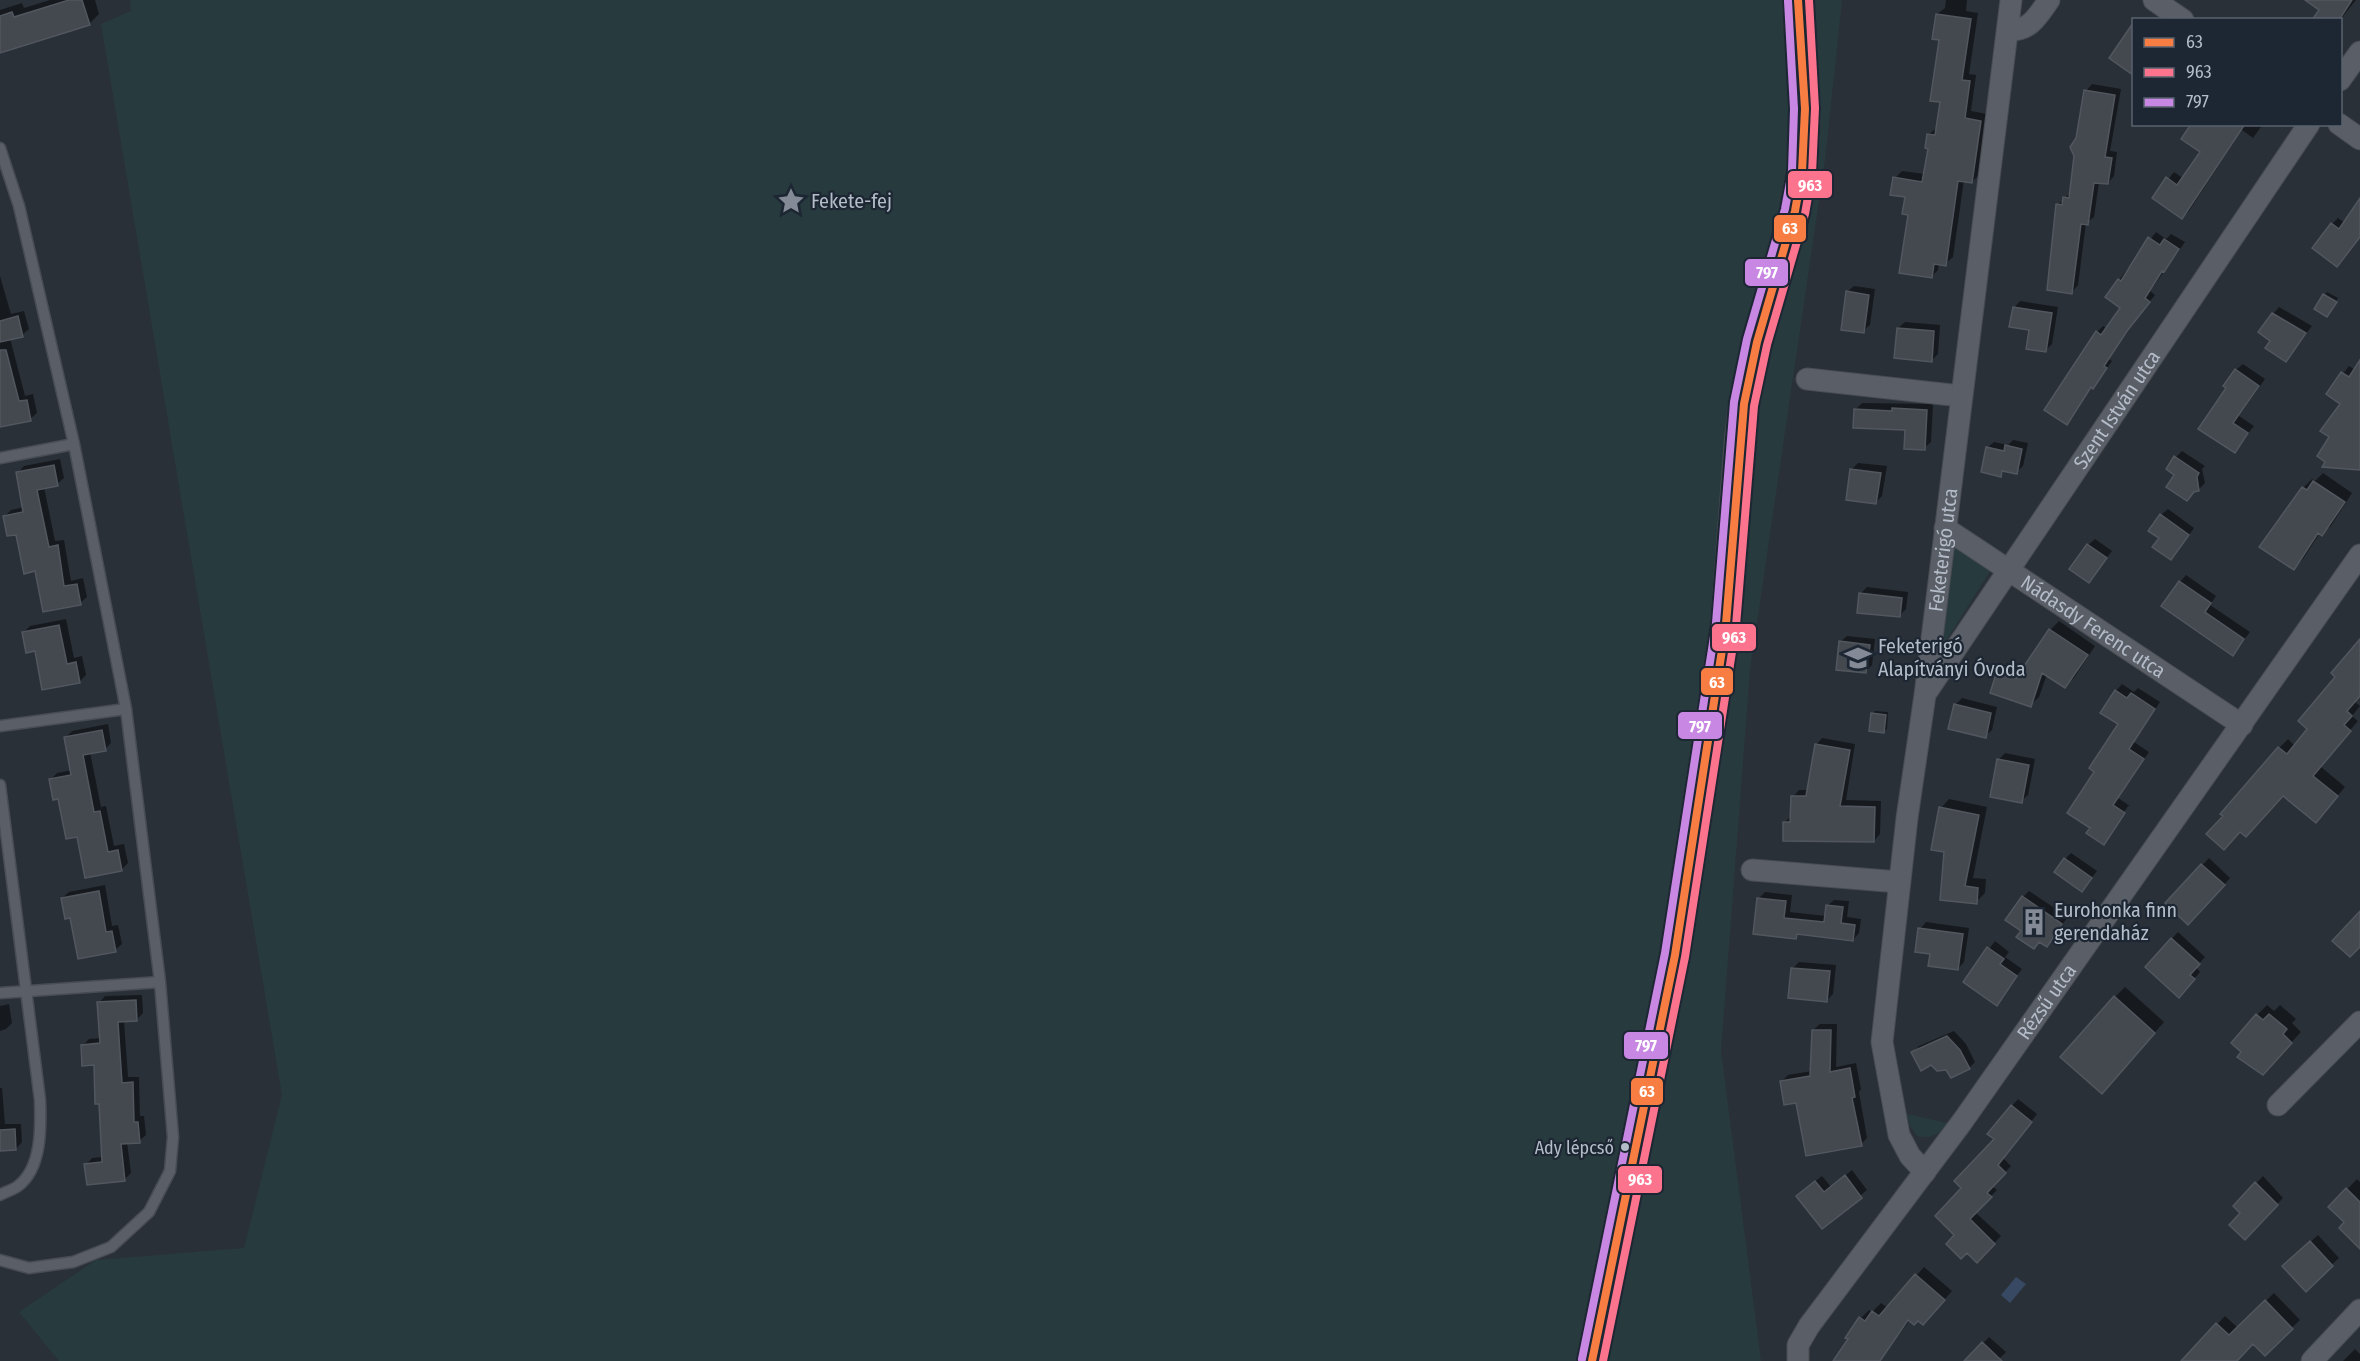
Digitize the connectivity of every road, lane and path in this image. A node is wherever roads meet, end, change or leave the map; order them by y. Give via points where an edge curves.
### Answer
1 (1798, 0) edge
2 (2011, 0) edge
3 (2049, 0) edge
4 (2154, 0) edge
5 (2180, 18) edge
6 (2008, 30) junction
7 (2360, 52) edge
8 (2342, 77) edge
9 (2308, 126) edge
10 (2342, 126) edge
11 (2360, 139) edge
12 (0, 148) edge
13 (1807, 379) dead end
14 (1961, 396) junction
15 (74, 444) junction
16 (0, 458) edge
17 (1946, 528) junction
18 (2360, 555) edge
19 (2008, 569) junction
20 (1925, 695) junction
21 (126, 709) junction
22 (2242, 725) junction
23 (0, 726) edge
24 (0, 785) edge
25 (1752, 870) dead end
26 (1899, 882) junction
27 (160, 982) junction
28 (25, 990) junction
29 (0, 993) edge
30 (2360, 1022) edge
31 (2278, 1105) dead end
32 (1926, 1172) junction
33 (0, 1194) edge
34 (0, 1260) edge
35 (2360, 1310) edge
36 (1592, 1361) edge
37 (1797, 1361) edge
38 (2312, 1361) edge

1 - 36 street via 1805,109 1802,172 1746,394 1726,624 1675,955
2 - 6 street, Feketerigó utca
3 - 6 street via 2028,27
4 - 5 street
6 - 14 street, Feketerigó utca
7 - 8 street
9 - 19 street, Szent István utca
10 - 11 street
12 - 15 lane via 19,206
13 - 14 street
14 - 17 street, Feketerigó utca
15 - 16 lane
15 - 21 lane
17 - 19 street, Nádasdy Ferenc utca
17 - 20 street, Feketerigó utca
18 - 22 street, Rézsű utca
19 - 20 street, Szent István utca
19 - 22 street, Nádasdy Ferenc utca
20 - 26 street, Feketerigó utca
21 - 23 lane
21 - 27 lane
22 - 32 street, Rézsű utca
24 - 28 lane
25 - 26 street
26 - 32 street, Feketerigó utca via 1882,1042 1899,1136 1910,1156
27 - 28 lane
27 - 34 lane via 173,1137 170,1171 149,1212 111,1247 74,1262 29,1268
28 - 29 lane
28 - 33 lane via 41,1133 35,1162 19,1186
30 - 31 street
32 - 37 street, Rézsű utca via 1809,1326 1798,1345
35 - 38 street

